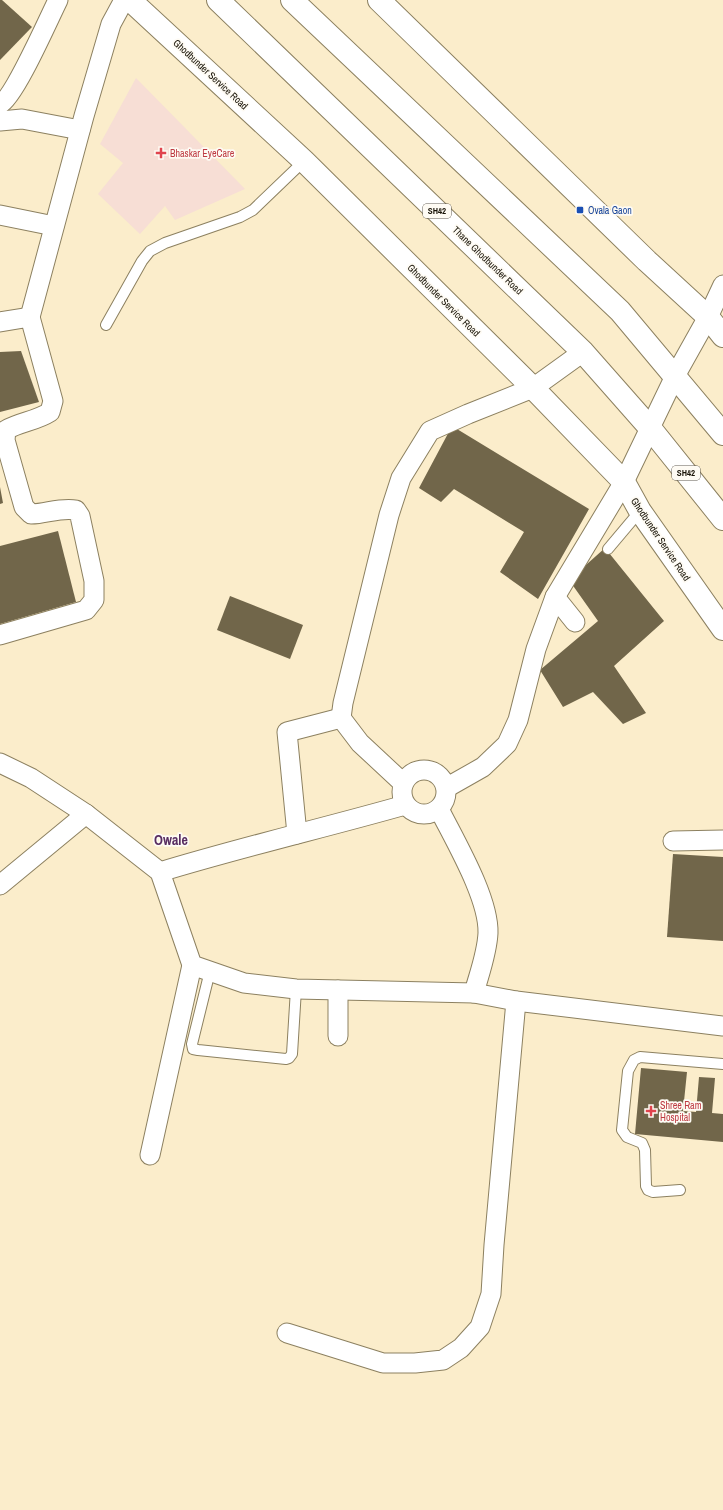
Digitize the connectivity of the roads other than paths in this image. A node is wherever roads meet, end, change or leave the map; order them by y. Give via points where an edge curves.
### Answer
1 (58, 0) edge
2 (124, 0) edge
3 (130, 0) edge
4 (218, 0) edge
5 (293, 0) edge
6 (379, 0) edge
7 (0, 104) edge
8 (0, 121) edge
9 (80, 130) junction
10 (304, 161) junction
11 (0, 215) edge
12 (54, 226) junction
13 (723, 285) edge
14 (30, 317) junction
15 (708, 317) junction
16 (0, 322) edge
17 (106, 325) dead end
18 (723, 336) edge
19 (583, 352) junction
20 (675, 376) junction
21 (533, 388) junction
22 (650, 428) junction
23 (723, 434) edge
24 (624, 482) junction
25 (640, 511) junction
26 (723, 519) edge
27 (608, 549) dead end
28 (555, 597) junction
29 (575, 622) dead end
30 (723, 629) edge
31 (0, 635) edge
32 (341, 718) junction
33 (0, 764) edge
34 (403, 783) junction
35 (446, 788) junction
36 (405, 804) junction
37 (439, 808) junction
38 (86, 814) junction
39 (297, 834) junction
40 (723, 840) edge
41 (673, 841) dead end
42 (160, 872) junction
43 (0, 885) edge
44 (192, 965) junction
45 (210, 971) junction
46 (296, 989) junction
47 (338, 990) junction
48 (474, 993) junction
49 (516, 1001) junction
50 (723, 1026) edge
51 (338, 1036) dead end
52 (723, 1064) edge
53 (150, 1155) dead end
54 (680, 1190) dead end
55 (287, 1333) dead end

1 - 7 street via 14,88
2 - 9 street via 111,24
3 - 10 street, Ghodbunder Service Road
4 - 19 street, Thane Ghodbunder Road / SH42
5 - 20 street via 620,311
6 - 15 street
8 - 9 street via 22,119
9 - 12 street
10 - 17 lane via 280,186 240,218 165,243 150,251
10 - 21 street, Ghodbunder Service Road
11 - 12 street
12 - 14 street
13 - 15 street
14 - 16 street
14 - 31 street via 53,401 50,412 6,430 5,440 24,507 31,514 66,508 76,510 80,516 94,582 94,600 86,610
15 - 18 street
15 - 20 street
19 - 21 street
19 - 22 street, Thane Ghodbunder Road / SH42
20 - 22 street
20 - 23 street
21 - 24 street, Ghodbunder Service Road
21 - 32 street via 430,431 401,478 389,515
22 - 24 street
22 - 26 street, Thane Ghodbunder Road / SH42
24 - 25 street, Ghodbunder Service Road
24 - 28 street
25 - 27 lane
25 - 30 street, Ghodbunder Service Road
28 - 29 street
28 - 35 street via 536,650 518,720 507,744 483,767
32 - 34 street via 360,744
32 - 39 street via 287,732
33 - 38 street via 31,778
34 - 35 street via 412,772 426,769 439,776
34 - 36 street via 401,790
35 - 37 street via 446,795
36 - 37 street via 417,813 432,812
36 - 39 street
37 - 48 street via 483,903 488,932 484,959
38 - 42 street
38 - 43 street
39 - 42 street
40 - 41 street
42 - 44 street
44 - 45 street
44 - 53 street
45 - 46 street via 244,983
45 - 46 lane via 192,1044 198,1050 289,1058 292,1054
46 - 47 street
47 - 48 street
47 - 51 street
48 - 49 street
49 - 50 street
49 - 55 street via 491,1294 480,1327 461,1348 443,1360 415,1363 383,1363
52 - 54 lane via 640,1057 634,1060 628,1071 622,1130 627,1137 642,1143 645,1150 646,1186 653,1192

